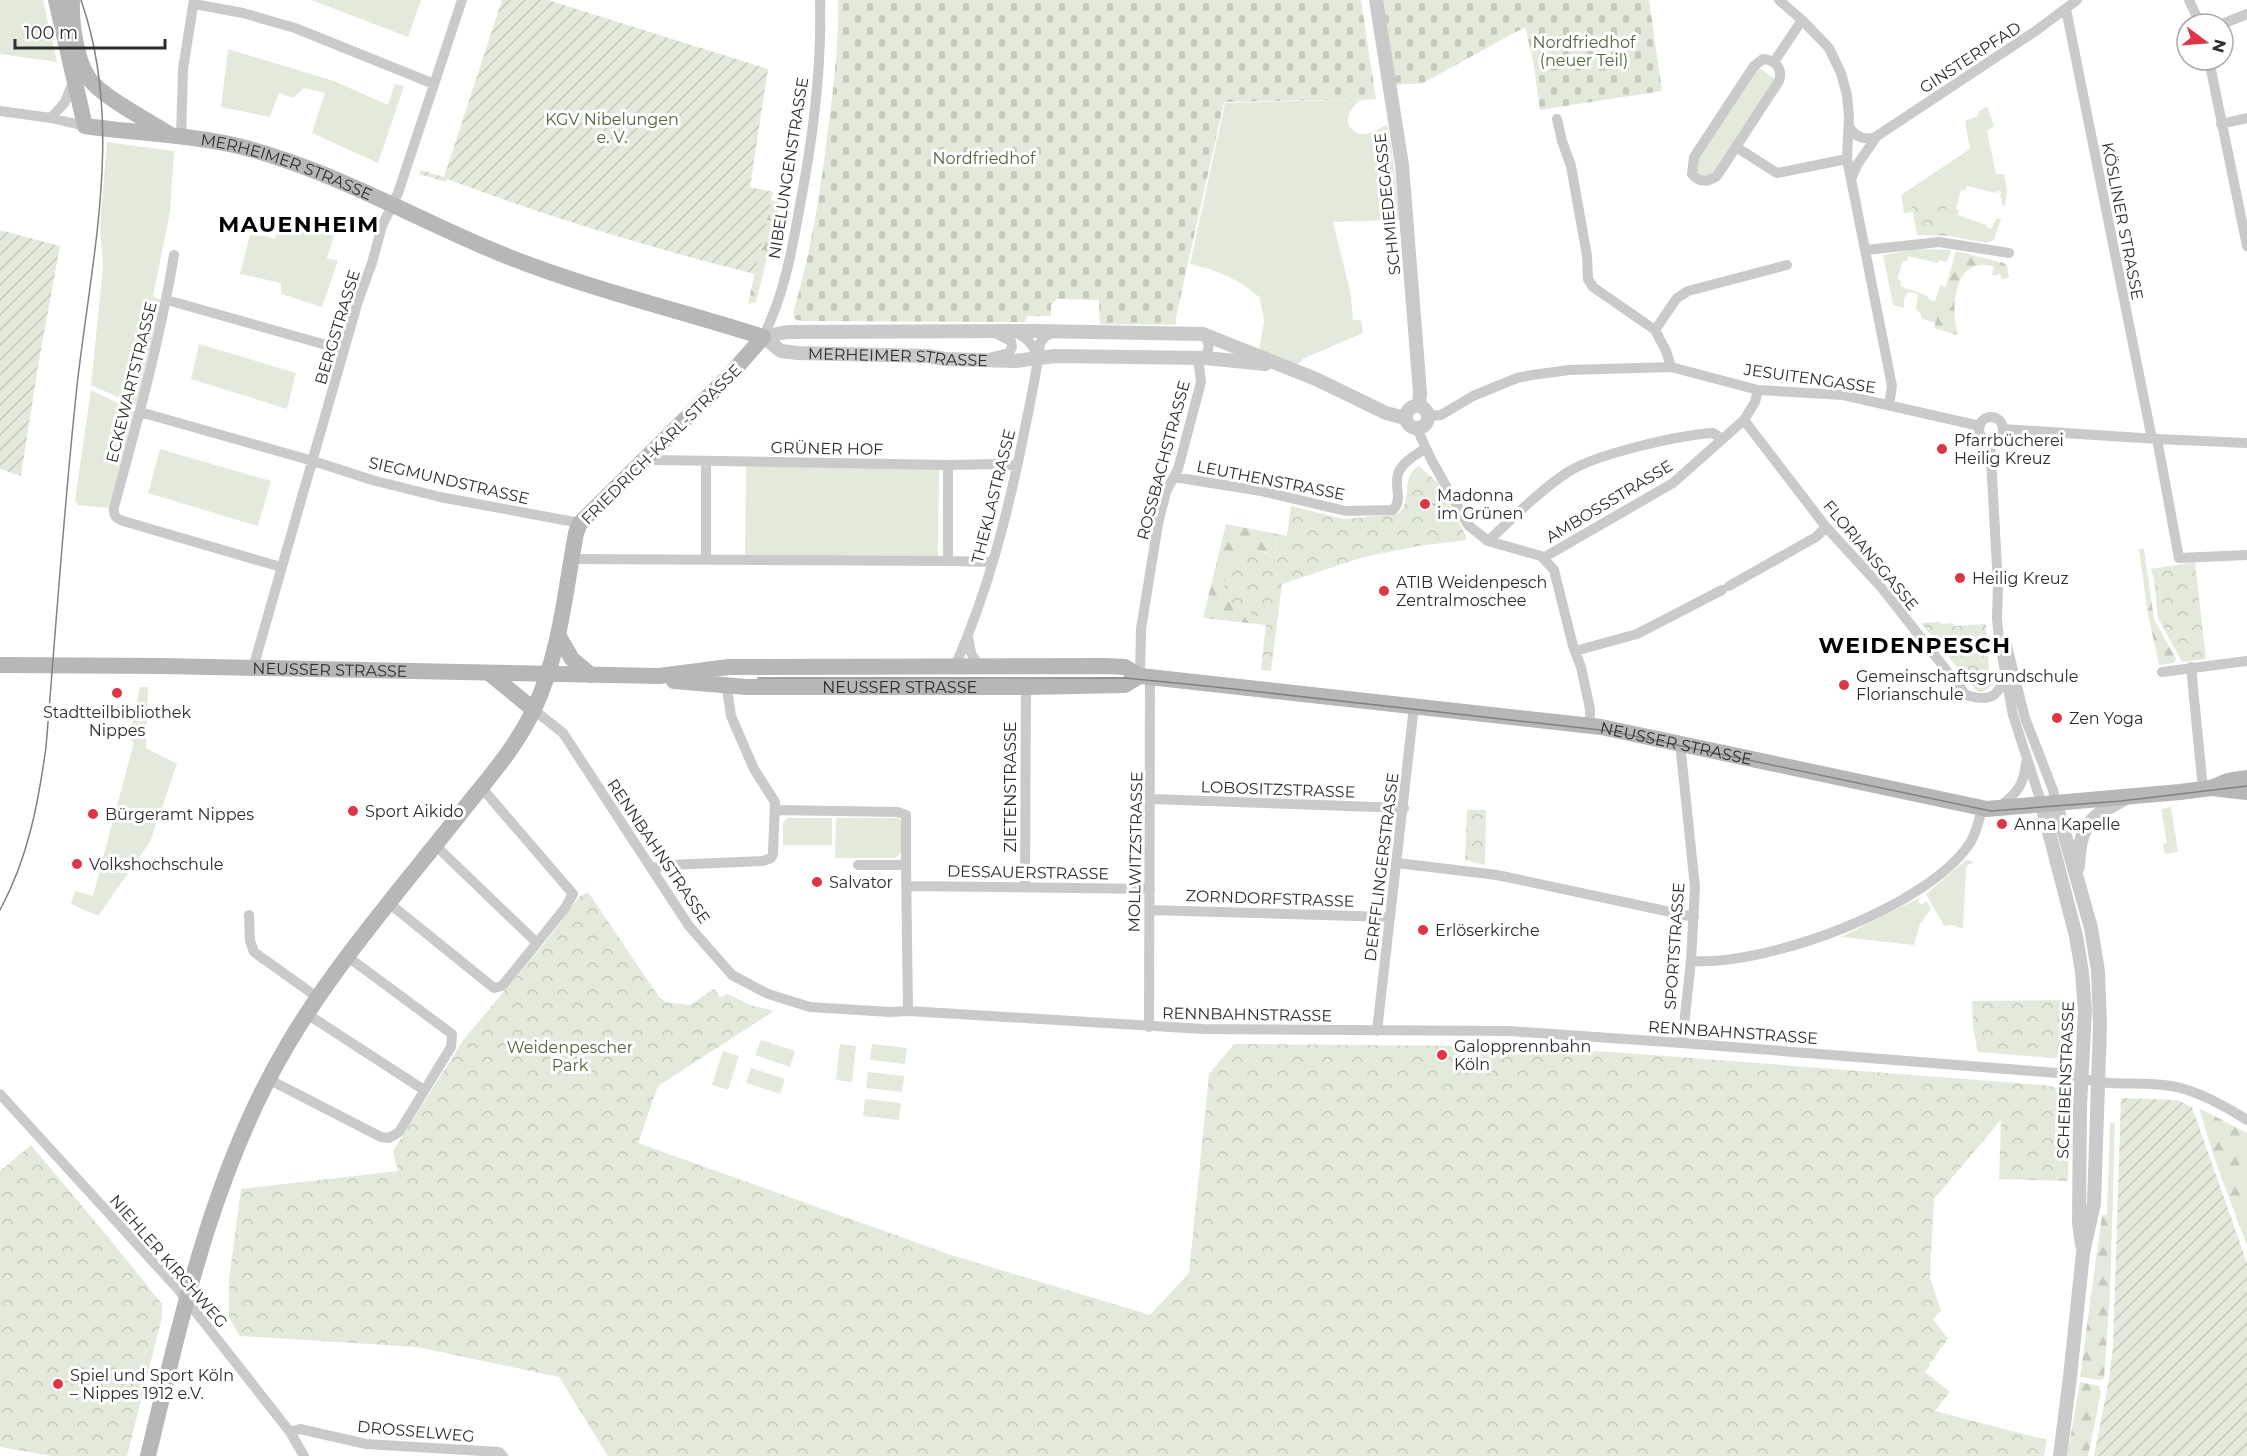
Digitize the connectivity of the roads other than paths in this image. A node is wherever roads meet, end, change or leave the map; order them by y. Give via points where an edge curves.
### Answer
1 (56, 0) edge
2 (72, 0) edge
3 (462, 0) edge
4 (820, 0) edge
5 (1376, 0) edge
6 (1779, 0) edge
7 (2077, 0) edge
8 (194, 2) edge
9 (2066, 9) junction
10 (1802, 20) junction
11 (1774, 62) junction
12 (2211, 72) edge
13 (74, 80) junction
14 (434, 84) junction
15 (0, 111) edge
16 (51, 118) junction
17 (2247, 118) edge
18 (1557, 119) dead end
19 (2221, 123) junction
20 (85, 126) junction
21 (1850, 127) junction
22 (1877, 136) junction
23 (177, 137) junction
24 (1736, 147) junction
25 (1847, 159) junction
26 (1852, 178) junction
27 (392, 205) junction
28 (2247, 246) edge
29 (1866, 250) junction
30 (2009, 253) dead end
31 (174, 255) dead end
32 (1787, 265) dead end
33 (167, 300) junction
34 (1654, 330) junction
35 (1057, 331) junction
36 (991, 332) junction
37 (1015, 332) junction
38 (1203, 334) junction
39 (763, 337) junction
40 (344, 350) junction
41 (1202, 358) junction
42 (1038, 359) junction
43 (977, 361) junction
44 (1283, 366) junction
45 (1671, 367) junction
46 (1758, 390) junction
47 (1889, 405) junction
48 (1423, 411) junction
49 (140, 412) junction
50 (1405, 418) junction
51 (1744, 420) junction
52 (1980, 426) junction
53 (1418, 429) junction
54 (2003, 429) junction
55 (2154, 439) junction
56 (1722, 440) junction
57 (1990, 440) junction
58 (2247, 442) edge
59 (1426, 448) junction
60 (650, 456) junction
61 (313, 461) junction
62 (706, 461) junction
63 (948, 465) junction
64 (1017, 466) junction
65 (1174, 477) junction
66 (580, 523) junction
67 (1826, 528) junction
68 (1488, 542) junction
69 (2247, 555) edge
70 (571, 558) junction
71 (1543, 558) junction
72 (706, 560) junction
73 (948, 561) junction
74 (993, 562) junction
75 (282, 567) junction
76 (1998, 586) junction
77 (558, 635) junction
78 (968, 637) junction
79 (1575, 651) junction
80 (2247, 661) edge
81 (0, 665) edge
82 (955, 666) junction
83 (979, 666) junction
84 (729, 667) junction
85 (2191, 667) junction
86 (253, 668) junction
87 (2162, 672) dead end
88 (489, 673) junction
89 (549, 674) junction
90 (591, 675) junction
91 (659, 676) junction
92 (1145, 676) junction
93 (2005, 676) junction
94 (726, 685) junction
95 (1026, 687) junction
96 (1414, 706) junction
97 (534, 710) junction
98 (1590, 726) junction
99 (1680, 744) junction
100 (2026, 760) junction
101 (2247, 778) edge
102 (481, 787) junction
103 (2207, 789) junction
104 (2247, 792) edge
105 (2127, 798) junction
106 (1151, 799) junction
107 (2049, 805) junction
108 (1404, 808) junction
109 (1988, 809) junction
110 (775, 810) junction
111 (435, 845) junction
112 (1397, 863) junction
113 (858, 865) dead end
114 (906, 865) junction
115 (652, 868) junction
116 (2077, 875) junction
117 (907, 886) junction
118 (1025, 886) junction
119 (1149, 889) junction
120 (390, 904) junction
121 (1149, 910) junction
122 (249, 915) dead end
123 (1390, 916) junction
124 (1694, 917) junction
125 (537, 943) junction
126 (348, 957) junction
127 (1691, 961) junction
128 (317, 997) junction
129 (908, 1011) junction
130 (307, 1014) junction
131 (1149, 1027) junction
132 (1377, 1031) junction
133 (1682, 1042) junction
134 (268, 1079) junction
135 (2083, 1080) junction
136 (2098, 1083) junction
137 (424, 1090) junction
138 (0, 1094) edge
139 (2247, 1120) edge
140 (2083, 1253) junction
141 (187, 1300) junction
142 (290, 1432) junction
143 (147, 1456) edge
144 (304, 1456) edge
145 (503, 1456) edge
146 (2060, 1456) edge

1 - 13 main road
2 - 23 main road via 71,16 80,59 89,78 113,99
3 - 14 street, BERGSTRASSE
4 - 39 street, NIBELUNGENSTRASSE via 818,90 804,186 775,315
5 - 48 street, SCHMIEDEGASSE via 1402,165
6 - 10 street
7 - 9 street, GINSTERPFAD
8 - 14 street via 294,28
8 - 23 street
9 - 22 street, GINSTERPFAD
9 - 55 street, KÖSLINER STRASSE
10 - 11 street
10 - 21 street via 1829,48 1836,62 1847,95
11 - 24 street via 1780,70 1779,81
11 - 24 street via 1763,59 1754,66 1694,157 1692,174 1702,181 1715,178
12 - 19 street
13 - 16 street via 65,102
13 - 20 main road
14 - 27 street, BERGSTRASSE
15 - 16 street, MERHEIMER STRASSE
16 - 20 street, MERHEIMER STRASSE
17 - 19 street
18 - 34 street via 1572,166 1588,279 1593,287
19 - 28 street
20 - 23 main road, MERHEIMER STRASSE
21 - 22 street via 1863,138
21 - 25 street
22 - 26 street, GINSTERPFAD
23 - 27 main road, MERHEIMER STRASSE via 232,145 303,166
24 - 25 street via 1777,173
25 - 26 street
26 - 29 street
27 - 39 main road, MERHEIMER STRASSE via 551,273
27 - 40 street, BERGSTRASSE
29 - 30 street via 1940,242
29 - 47 street via 1892,386
31 - 33 street, ECKEWARTSTRASSE
32 - 34 street via 1688,291 1677,298
33 - 40 street
33 - 49 street, ECKEWARTSTRASSE
34 - 45 street
35 - 37 street, MERHEIMER STRASSE
35 - 38 street, MERHEIMER STRASSE
35 - 42 street via 1040,343
36 - 37 street, MERHEIMER STRASSE
36 - 39 street, MERHEIMER STRASSE via 787,332
36 - 43 street via 1006,337 1012,347 1009,353
37 - 42 street via 1034,346
38 - 41 street via 1209,350
38 - 44 street, MERHEIMER STRASSE
39 - 43 street, MERHEIMER STRASSE via 781,351
39 - 60 main road, FRIEDRICH-KARL-STRASSE
40 - 61 street, BERGSTRASSE
41 - 42 street, MERHEIMER STRASSE
41 - 44 street, MERHEIMER STRASSE
41 - 65 street, ROSSBACHSTRASSE via 1201,382
42 - 43 street, MERHEIMER STRASSE
42 - 64 street, THEKLASTRASSE
44 - 50 street, MERHEIMER STRASSE
45 - 46 street, JESUITENGASSE
45 - 48 street, JESUITENGASSE via 1532,375 1473,396 1441,415
46 - 47 street, JESUITENGASSE via 1843,395
46 - 51 street, AMBOSSSTRASSE
47 - 52 street, JESUITENGASSE
48 - 50 street via 1409,409
48 - 53 street via 1424,426
49 - 61 street, SIEGMUNDSTRASSE
49 - 75 street, ECKEWARTSTRASSE via 114,507 115,516
50 - 53 street
51 - 56 street, AMBOSSSTRASSE
51 - 67 street, FLORIANSGASSE
52 - 54 street via 1986,418 1993,417
52 - 57 street via 1983,436
53 - 59 street
54 - 55 street
54 - 57 street via 1999,437
55 - 58 street
55 - 69 street, KÖSLINER STRASSE via 2179,558
56 - 68 street via 1713,433 1699,434 1580,465 1551,485
56 - 71 street, AMBOSSSTRASSE via 1673,483
57 - 76 street
59 - 65 street, LEUTHENSTRASSE via 1404,464 1398,476 1398,502 1393,510 1346,511 1261,491
59 - 68 street via 1463,520
60 - 62 street, GRÜNER HOF via 656,460
60 - 66 main road, FRIEDRICH-KARL-STRASSE
61 - 66 street, SIEGMUNDSTRASSE via 440,497
61 - 75 street, BERGSTRASSE
62 - 63 street, GRÜNER HOF
62 - 72 street
63 - 64 street, GRÜNER HOF
63 - 73 street
64 - 74 street, THEKLASTRASSE
65 - 92 street, ROSSBACHSTRASSE via 1166,492 1141,629
66 - 70 main road, FRIEDRICH-KARL-STRASSE
67 - 79 street via 1637,634
67 - 93 street, FLORIANSGASSE via 1881,587 1966,695 1991,697 2000,690
68 - 71 street
70 - 72 street
70 - 77 main road, FRIEDRICH-KARL-STRASSE
71 - 79 street via 1554,570
72 - 73 street
73 - 74 street
74 - 78 street, THEKLASTRASSE
75 - 86 street, BERGSTRASSE
76 - 93 street via 1996,619
76 - 107 street via 2017,692 2053,790
77 - 89 main road, FRIEDRICH-KARL-STRASSE
77 - 90 main road via 572,659
78 - 82 street, THEKLASTRASSE
78 - 83 street
79 - 98 street via 1590,709
80 - 85 street
81 - 86 main road, NEUSSER STRASSE
82 - 83 main road, NEUSSER STRASSE
82 - 84 main road, NEUSSER STRASSE
83 - 92 main road, NEUSSER STRASSE via 1125,667
84 - 91 main road, NEUSSER STRASSE
84 - 94 street
85 - 87 street
85 - 103 street
86 - 88 main road, NEUSSER STRASSE
88 - 89 main road, NEUSSER STRASSE
88 - 97 main road
89 - 90 main road, NEUSSER STRASSE
89 - 97 main road, FRIEDRICH-KARL-STRASSE
90 - 91 main road, NEUSSER STRASSE
91 - 94 main road, NEUSSER STRASSE
92 - 95 main road, NEUSSER STRASSE via 1125,685
92 - 96 main road, NEUSSER STRASSE
92 - 106 street, MOLLWITZSTRASSE
93 - 100 street
94 - 95 main road, NEUSSER STRASSE
94 - 110 street via 731,716 754,769 773,797
95 - 118 street, ZIETENSTRASSE
96 - 98 main road, NEUSSER STRASSE
96 - 108 street, DERFFLINGERSTRASSE
97 - 102 main road, FRIEDRICH-KARL-STRASSE
97 - 115 street, RENNBAHNSTRASSE via 563,734
98 - 99 main road, NEUSSER STRASSE
99 - 109 main road, NEUSSER STRASSE
99 - 124 street, SPORTSTRASSE via 1695,887
100 - 107 street
100 - 109 street via 2024,780 2018,791 1999,807
101 - 103 main road, NEUSSER STRASSE
102 - 111 main road, FRIEDRICH-KARL-STRASSE
102 - 125 street via 573,894
103 - 104 main road, NEUSSER STRASSE
103 - 105 main road, NEUSSER STRASSE
105 - 107 main road, NEUSSER STRASSE
105 - 116 street, SCHEIBENSTRASSE via 2085,827
106 - 108 street, LOBOSITZSTRASSE
106 - 119 street, MOLLWITZSTRASSE
107 - 109 main road, NEUSSER STRASSE
107 - 116 street, SCHEIBENSTRASSE
107 - 135 street, SCHEIBENSTRASSE via 2080,956 2085,1011
108 - 112 street, DERFFLINGERSTRASSE
109 - 127 street via 1960,856 1936,878 1893,906 1822,935 1750,957
110 - 114 street via 903,812
110 - 115 street via 774,850 768,860
111 - 120 main road, FRIEDRICH-KARL-STRASSE
111 - 125 street
112 - 123 street, DERFFLINGERSTRASSE
112 - 124 street via 1497,875
113 - 114 street
114 - 117 street
115 - 129 street, RENNBAHNSTRASSE via 689,926 727,970 742,981 811,1008
116 - 136 street, SCHEIBENSTRASSE via 2098,971
117 - 118 street, DESSAUERSTRASSE
117 - 129 street
118 - 119 street, DESSAUERSTRASSE
119 - 121 street, MOLLWITZSTRASSE
120 - 125 street via 494,988 502,986
120 - 126 main road, FRIEDRICH-KARL-STRASSE
121 - 123 street, ZORNDORFSTRASSE
121 - 131 street, MOLLWITZSTRASSE
122 - 128 street via 254,952
123 - 132 street, DERFFLINGERSTRASSE
124 - 127 street, SPORTSTRASSE
126 - 128 main road, FRIEDRICH-KARL-STRASSE
126 - 137 street via 452,1034 451,1047
127 - 133 street, SPORTSTRASSE
128 - 130 main road, FRIEDRICH-KARL-STRASSE
129 - 131 street, RENNBAHNSTRASSE
130 - 134 main road, FRIEDRICH-KARL-STRASSE
130 - 137 street
131 - 132 street, RENNBAHNSTRASSE
132 - 133 street, RENNBAHNSTRASSE via 1509,1031
133 - 135 street, RENNBAHNSTRASSE via 2070,1074
134 - 137 street via 386,1138 397,1134
134 - 141 main road, FRIEDRICH-KARL-STRASSE via 217,1196
135 - 136 street, RENNBAHNSTRASSE
135 - 140 street, SCHEIBENSTRASSE via 2079,1202
136 - 139 street, SCHEIBENSTRASSE via 2170,1085
136 - 140 street, SCHEIBENSTRASSE via 2094,1203
138 - 141 street, NIEHLER KIRCHWEG
140 - 146 street, SCHEIBENSTRASSE
141 - 142 street, NIEHLER KIRCHWEG
141 - 143 main road, FRIEDRICH-KARL-STRASSE
142 - 144 street, NIEHLER KIRCHWEG
142 - 145 street, DROSSELWEG via 300,1429 366,1444 499,1452

